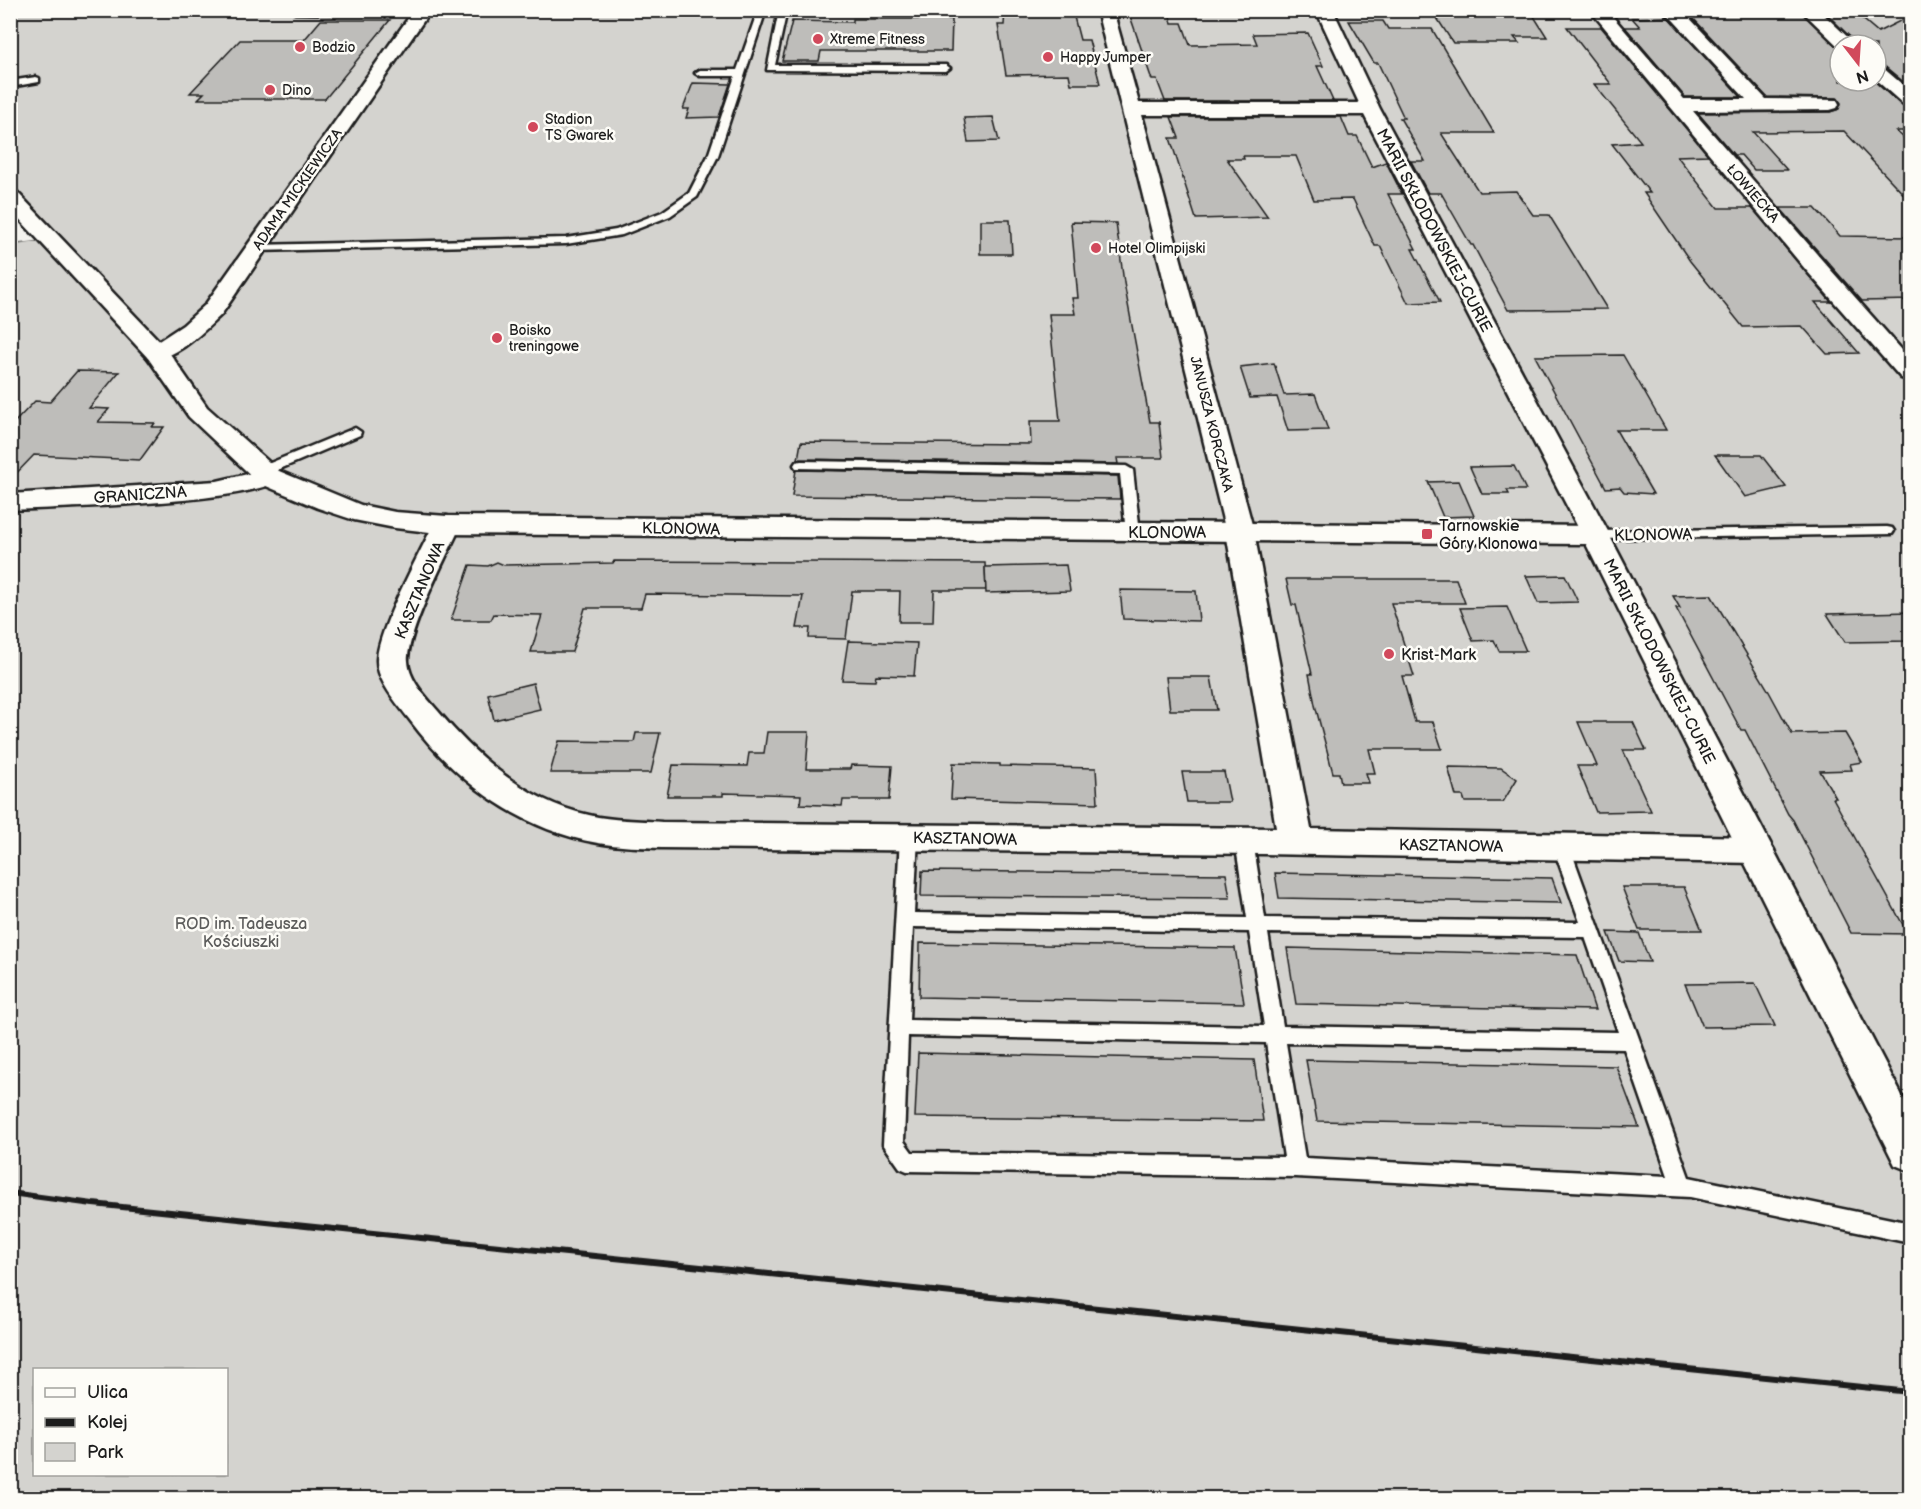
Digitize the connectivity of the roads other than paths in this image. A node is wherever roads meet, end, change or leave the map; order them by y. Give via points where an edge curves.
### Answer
1 (295, 10) edge
2 (762, 10) edge
3 (783, 10) edge
4 (1105, 10) edge
5 (1324, 10) edge
6 (1598, 10) edge
7 (1672, 10) edge
8 (1809, 10) edge
9 (1904, 10) edge
10 (423, 11) edge
11 (1911, 12) edge
12 (1833, 33) edge
13 (946, 68) dead end
14 (700, 73) dead end
15 (741, 73) junction
16 (36, 80) dead end
17 (1888, 80) edge
18 (10, 84) edge
19 (1911, 100) edge
20 (1761, 104) junction
21 (1830, 104) dead end
22 (1677, 105) junction
23 (1131, 109) junction
24 (1371, 109) junction
25 (10, 196) edge
26 (256, 248) junction
27 (157, 353) junction
28 (1911, 373) edge
29 (355, 432) dead end
30 (801, 465) dead end
31 (266, 474) junction
32 (10, 502) edge
33 (447, 525) junction
34 (1887, 531) dead end
35 (1240, 532) junction
36 (1133, 533) junction
37 (1596, 535) junction
38 (909, 837) junction
39 (1244, 841) junction
40 (1296, 842) junction
41 (1562, 846) junction
42 (1756, 850) junction
43 (905, 920) junction
44 (1257, 925) junction
45 (1591, 930) junction
46 (899, 1028) junction
47 (1275, 1034) junction
48 (1630, 1041) junction
49 (1911, 1152) edge
50 (1296, 1167) junction
51 (1682, 1186) junction
52 (1911, 1233) edge

1 - 10 lane
2 - 15 lane
3 - 13 lane via 770,68
4 - 23 street, JANUSZA KORCZAKA
5 - 24 street, MARII SKŁODOWSKIEJ-CURIE
6 - 22 street, ŁOWIECKA
7 - 20 street
8 - 12 street
9 - 11 street
10 - 26 street, ADAMA MICKIEWICZA
14 - 15 lane
15 - 26 lane via 712,156 693,195 666,214 618,233 566,241
16 - 18 lane
17 - 19 street
20 - 21 street
20 - 22 street
22 - 28 street, ŁOWIECKA
23 - 24 street
23 - 35 street, JANUSZA KORCZAKA
24 - 37 street, MARII SKŁODOWSKIEJ-CURIE
25 - 27 street, KLONOWA
26 - 27 street, ADAMA MICKIEWICZA via 213,310
27 - 31 street, KLONOWA via 198,412
29 - 31 lane
30 - 36 lane via 1126,470
31 - 32 street, GRANICZNA via 251,483 217,489
31 - 33 street, KLONOWA via 363,514
33 - 36 street, KLONOWA
33 - 38 street, KASZTANOWA via 400,629 394,668 433,728 486,780 520,801 581,826 614,832
34 - 37 lane, KLONOWA
35 - 36 street, KLONOWA
35 - 37 street, KLONOWA
35 - 40 street, JANUSZA KORCZAKA
37 - 42 street, MARII SKŁODOWSKIEJ-CURIE
38 - 39 street, KASZTANOWA
38 - 43 lane
39 - 40 street, KASZTANOWA
39 - 44 lane
40 - 41 street, KASZTANOWA
41 - 42 street, KASZTANOWA
41 - 45 lane
42 - 49 street, MARII SKŁODOWSKIEJ-CURIE
43 - 44 lane
43 - 46 lane
44 - 45 lane
44 - 47 lane
45 - 48 lane
46 - 47 lane
46 - 50 lane via 893,1144 906,1161
47 - 48 lane
47 - 50 lane
48 - 51 lane
50 - 51 lane
51 - 52 lane

